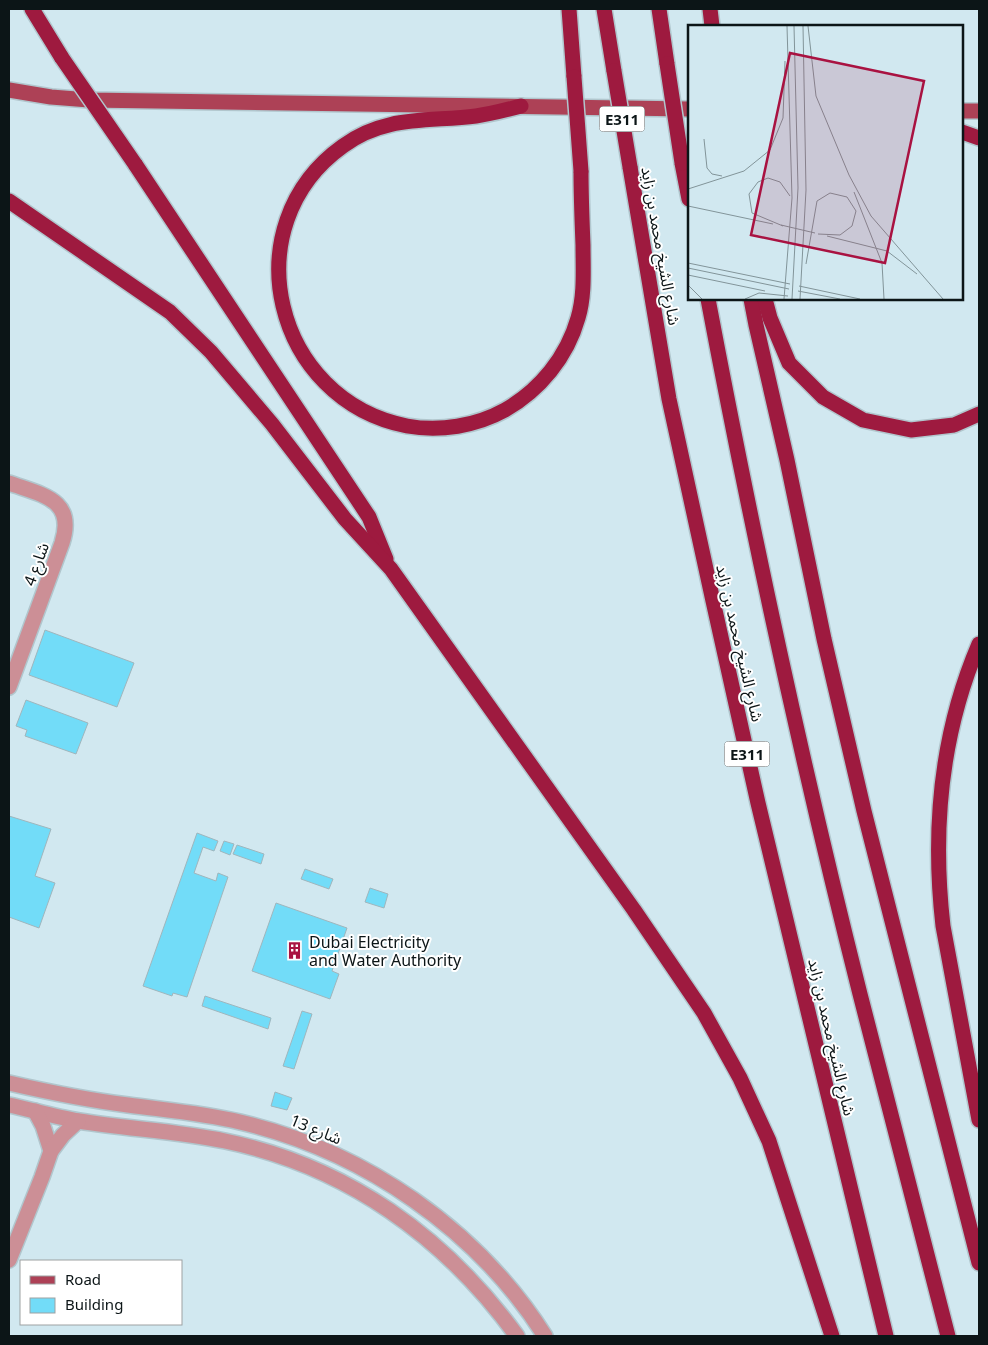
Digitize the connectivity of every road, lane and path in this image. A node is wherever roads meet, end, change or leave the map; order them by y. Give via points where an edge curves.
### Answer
1 (32, 9) edge
2 (569, 9) edge
3 (604, 9) edge
4 (659, 9) edge
5 (710, 9) edge
6 (712, 25) edge
7 (9, 90) edge
8 (521, 106) junction
9 (688, 109) edge
10 (963, 111) edge
11 (979, 111) edge
12 (963, 132) edge
13 (979, 138) edge
14 (688, 194) edge
15 (9, 202) edge
16 (708, 300) edge
17 (751, 300) edge
18 (765, 300) edge
19 (979, 414) edge
20 (9, 483) edge
21 (391, 569) junction
22 (979, 644) edge
23 (9, 687) edge
24 (9, 1083) edge
25 (9, 1105) edge
26 (35, 1111) junction
27 (979, 1120) edge
28 (78, 1121) junction
29 (51, 1151) junction
30 (9, 1260) edge
31 (979, 1264) edge
32 (517, 1336) edge
33 (545, 1336) edge
34 (832, 1336) edge
35 (886, 1336) edge
36 (948, 1336) edge

1 - 21 highway, bridge via 368,517
2 - 8 highway, bridge via 581,171 583,275 579,317 572,338 534,390 498,414 439,428 420,428 371,415 329,387 298,347 288,324 281,300 279,253 290,211 312,174 350,141 405,120 474,116
3 - 35 highway, شارع الشيخ محمد بن زايد / E311, bridge via 669,399 710,592
4 - 14 highway, bridge
5 - 6 highway
7 - 8 main road via 89,100
8 - 9 main road
10 - 11 main road
12 - 13 highway
15 - 21 highway via 170,312 184,325 211,352 272,424 345,519
16 - 36 highway via 813,795 859,992
17 - 31 highway via 864,812
18 - 19 highway via 789,363 823,397 863,420 911,430 954,425
20 - 23 street, شارع 4 via 56,502 63,510 66,532
21 - 34 highway via 704,1013 740,1078 769,1141
22 - 27 highway via 950,733 941,786 938,842 943,926
24 - 33 street, شارع 13 via 240,1122 297,1138 340,1157 405,1194 463,1239 504,1282
25 - 26 street
26 - 28 street
26 - 29 street
28 - 29 street
28 - 32 street via 226,1141 305,1164 342,1182 378,1202 442,1251 477,1285
29 - 30 street

